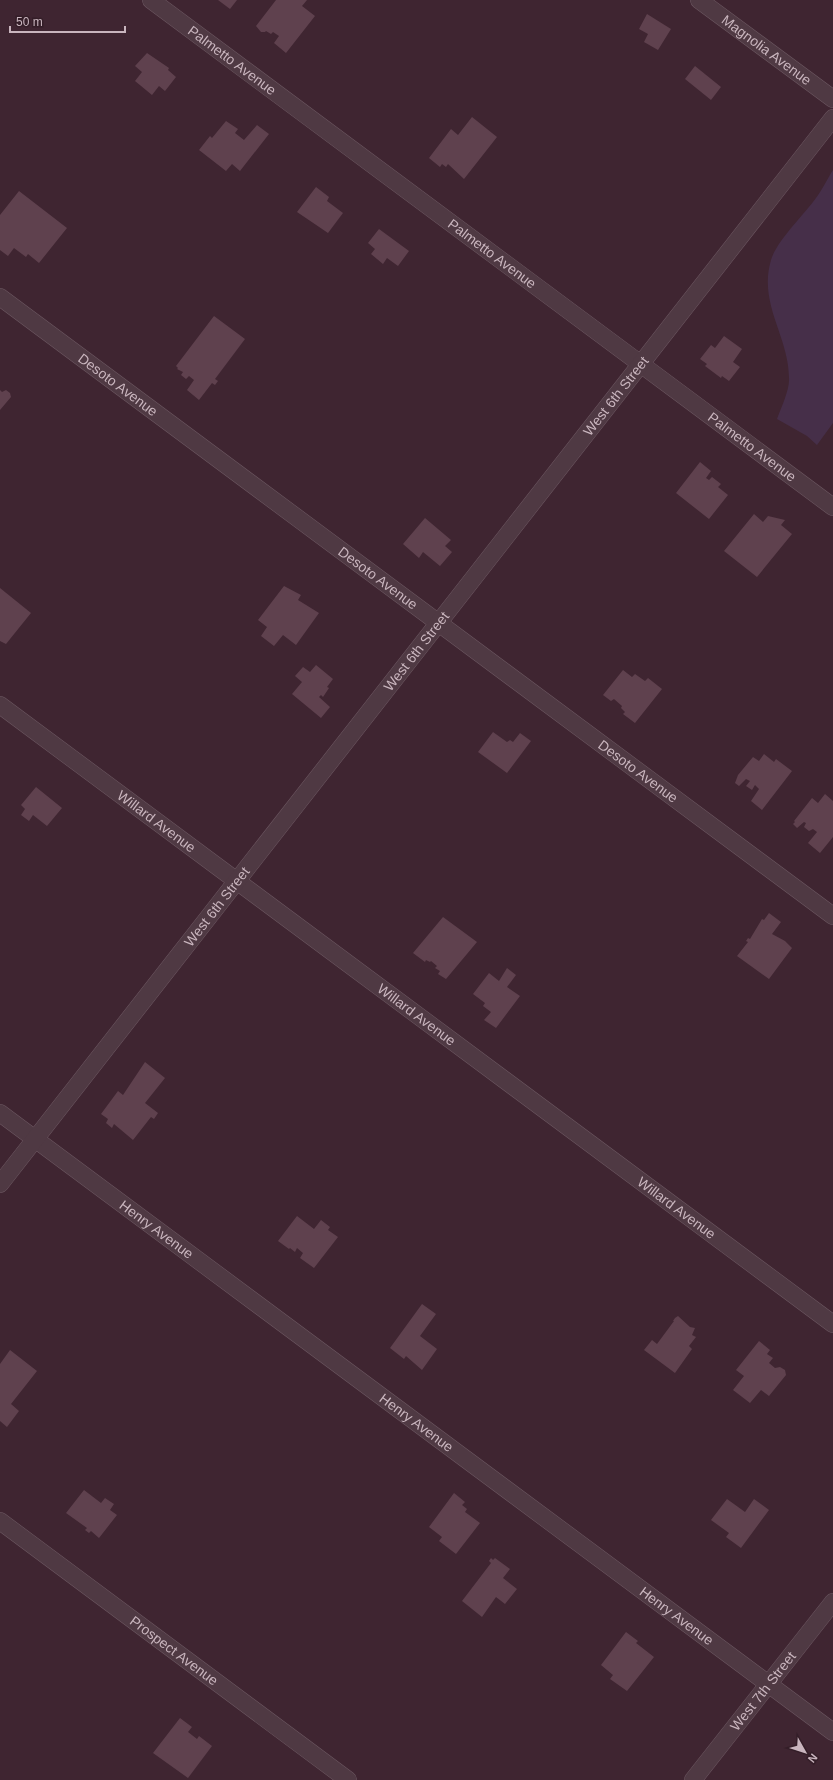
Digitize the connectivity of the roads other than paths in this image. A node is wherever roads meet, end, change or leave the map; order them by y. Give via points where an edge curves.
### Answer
1 (151, 0) edge
2 (699, 0) edge
3 (833, 99) edge
4 (833, 118) edge
5 (0, 297) edge
6 (641, 364) junction
7 (833, 507) edge
8 (438, 623) junction
9 (0, 705) edge
10 (236, 881) junction
11 (833, 916) edge
12 (0, 1113) edge
13 (35, 1138) junction
14 (0, 1184) edge
15 (833, 1324) edge
16 (0, 1521) edge
17 (833, 1602) edge
18 (769, 1684) junction
19 (833, 1732) edge
20 (348, 1780) edge
21 (693, 1780) edge

1 - 6 street, Palmetto Avenue
2 - 3 street, Magnolia Avenue
4 - 6 street, West 6th Street
5 - 8 street, Desoto Avenue
6 - 7 street, Palmetto Avenue
6 - 8 street, West 6th Street
8 - 10 street, West 6th Street
8 - 11 street, Desoto Avenue
9 - 10 street, Willard Avenue
10 - 13 street, West 6th Street
10 - 15 street, Willard Avenue
12 - 13 street, Henry Avenue
13 - 14 street, West 6th Street
13 - 18 street, Henry Avenue
16 - 20 street, Prospect Avenue
17 - 18 street, West 7th Street
18 - 19 street, Henry Avenue
18 - 21 street, West 7th Street

